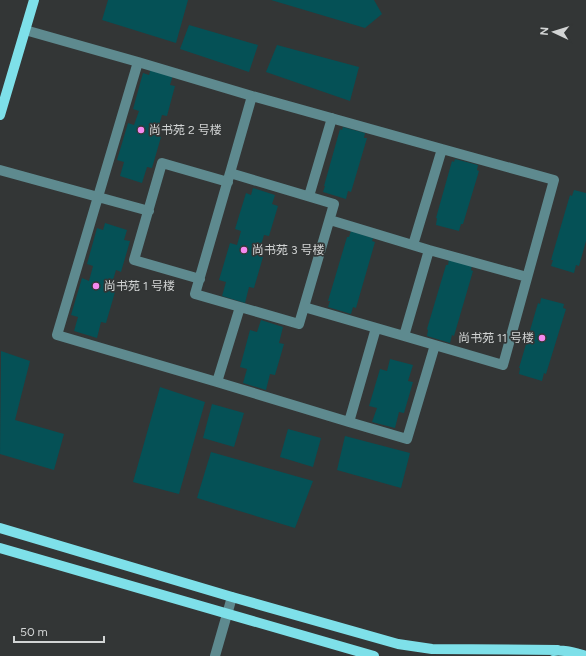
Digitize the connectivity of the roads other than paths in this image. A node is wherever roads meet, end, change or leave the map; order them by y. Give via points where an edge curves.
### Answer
1 (34, 0) edge
2 (25, 30) junction
3 (138, 62) junction
4 (252, 96) junction
5 (0, 115) edge
6 (332, 118) junction
7 (442, 148) junction
8 (0, 170) edge
9 (229, 178) junction
10 (309, 196) junction
11 (98, 197) junction
12 (149, 211) junction
13 (330, 220) junction
14 (413, 245) junction
15 (429, 250) junction
16 (527, 277) junction
17 (200, 279) junction
18 (240, 307) junction
19 (304, 307) junction
20 (376, 328) junction
21 (404, 336) junction
22 (435, 345) junction
23 (217, 382) junction
24 (349, 422) junction
25 (0, 528) edge
26 (0, 548) edge
27 (232, 597) junction
28 (227, 614) junction
29 (558, 650) junction
30 (214, 656) edge
31 (374, 656) edge
32 (538, 656) edge
33 (586, 656) edge

1 - 2 main road
2 - 3 street
2 - 5 main road
3 - 4 street
3 - 11 street
4 - 6 street
4 - 9 street
6 - 7 street
6 - 10 street
7 - 14 street
7 - 16 street via 554,180
8 - 11 street
9 - 10 street
9 - 12 street via 162,163
9 - 17 street
10 - 13 street via 334,204
11 - 12 street
11 - 23 street via 57,335
12 - 17 street via 134,260
13 - 14 street
13 - 19 street
14 - 15 street
15 - 16 street
15 - 21 street
16 - 22 street via 503,365
17 - 18 street via 195,294
18 - 19 street via 299,324
18 - 23 street
19 - 20 street
20 - 21 street
20 - 24 street
21 - 22 street
22 - 24 street via 407,439
23 - 24 street
25 - 27 main road
26 - 28 main road
27 - 28 street
27 - 29 main road via 398,644 432,649
28 - 30 street
28 - 31 main road
29 - 32 main road
29 - 33 main road

